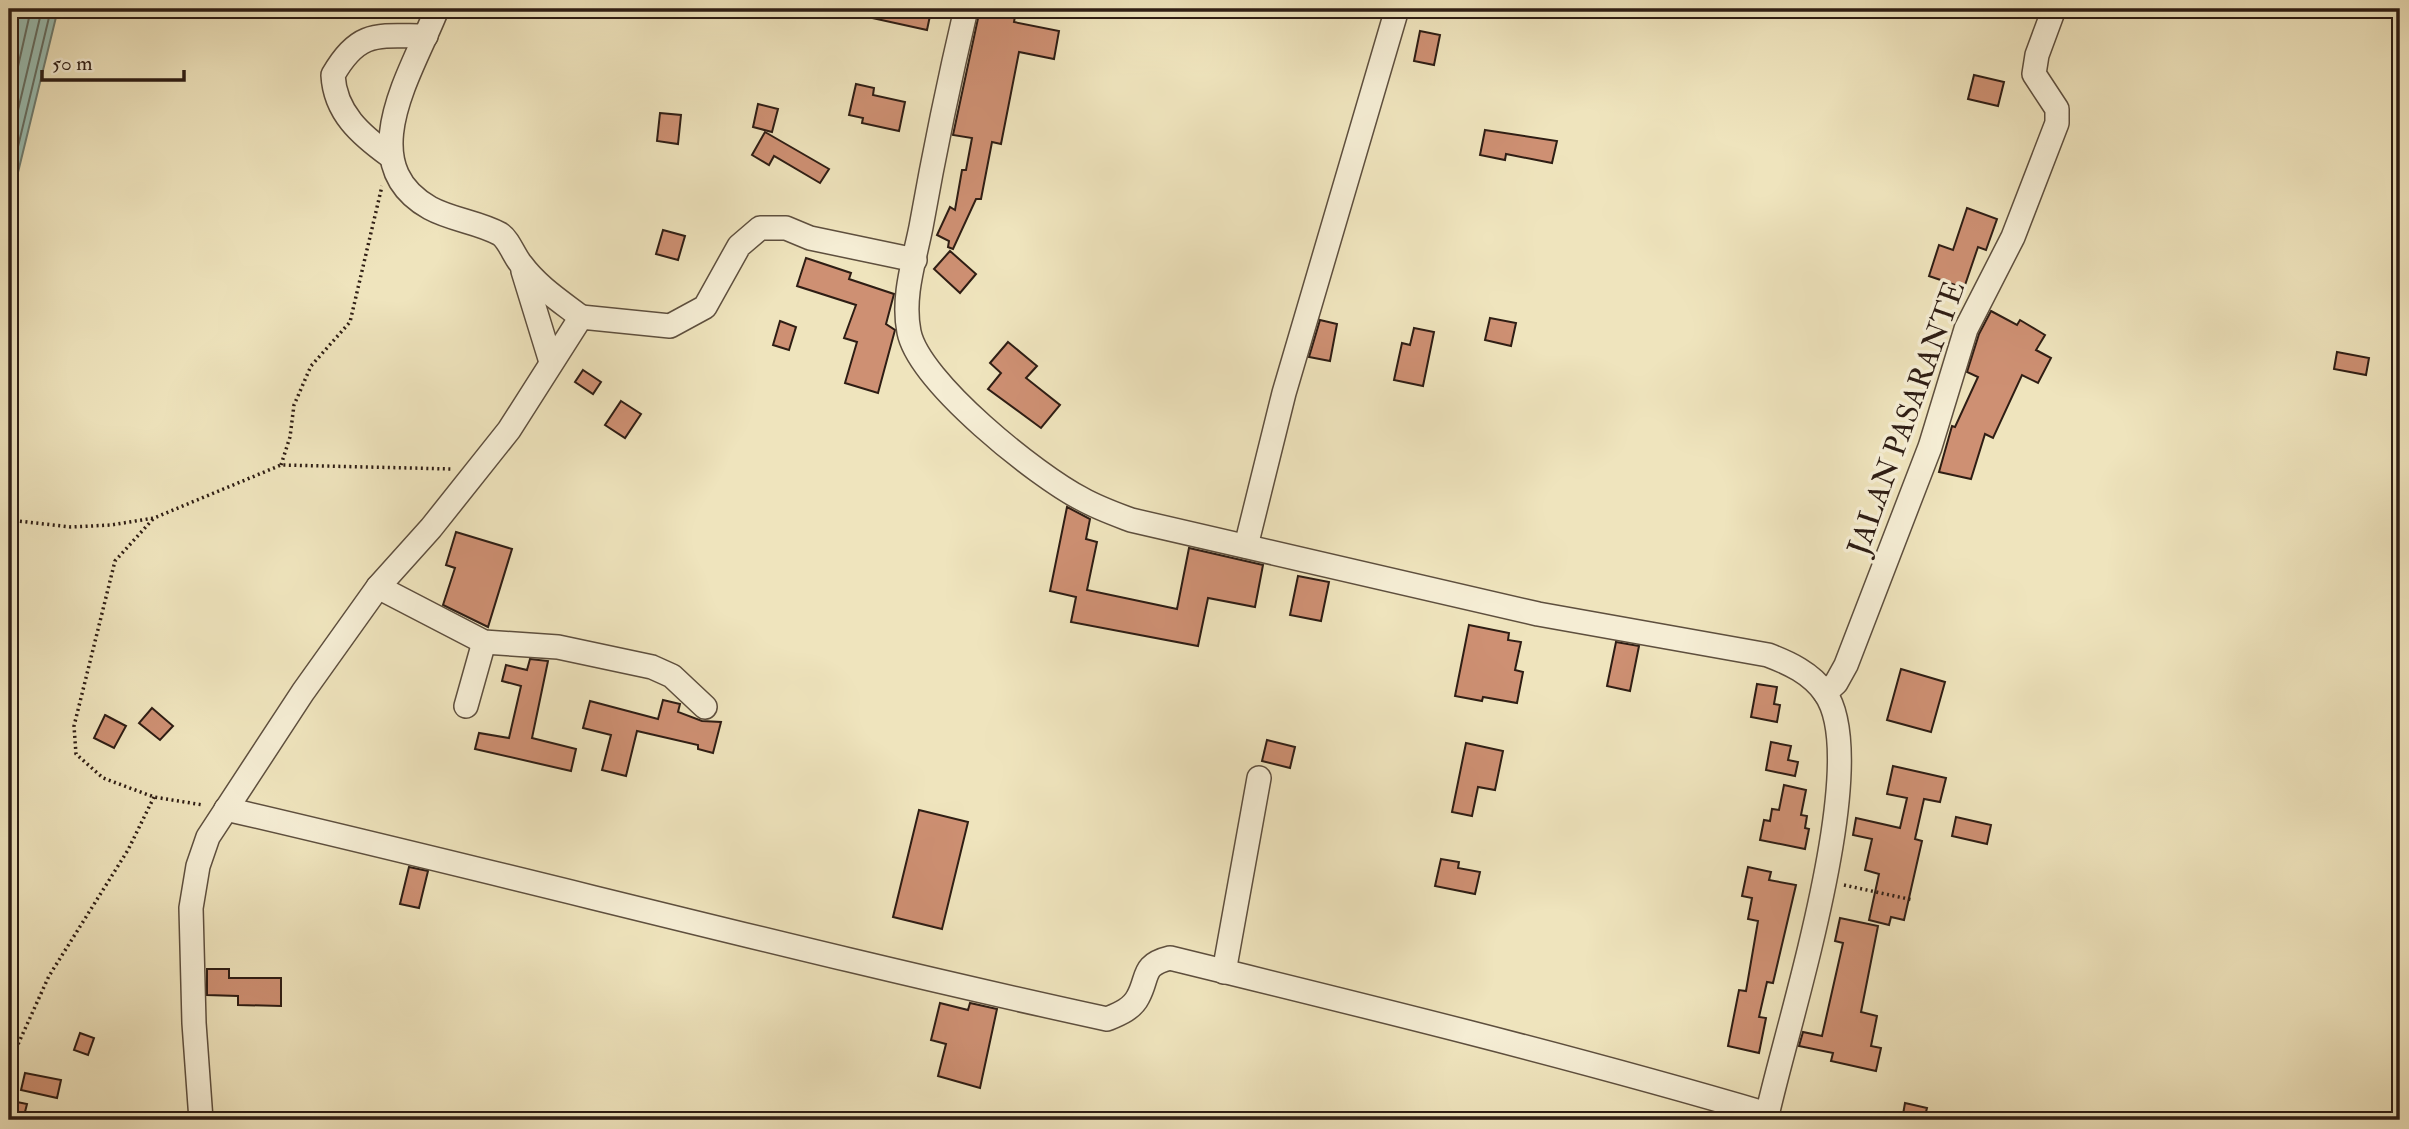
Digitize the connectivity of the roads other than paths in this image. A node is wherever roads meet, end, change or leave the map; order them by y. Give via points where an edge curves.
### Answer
1 (437, 9) edge
2 (966, 9) edge
3 (1398, 9) edge
4 (2054, 9) edge
5 (426, 36) junction
6 (393, 165) junction
7 (915, 260) junction
8 (522, 265) junction
9 (581, 317) junction
10 (551, 362) junction
11 (1246, 546) junction
12 (378, 587) junction
13 (484, 642) junction
14 (1825, 693) junction
15 (466, 706) dead end
16 (705, 707) dead end
17 (1259, 778) dead end
18 (226, 809) junction
19 (1224, 972) junction
20 (1766, 1117) edge
21 (201, 1120) edge

1 - 5 street
2 - 7 street
3 - 11 street via 1287,380
4 - 14 street, JALAN PASARANTE via 2036,54 2034,74 2057,109 2057,123 2013,237 1966,329 1930,447 1846,665
5 - 6 street via 393,118
5 - 6 street via 379,36 357,43 333,75 342,112
6 - 8 street via 411,193 428,207 502,235
7 - 9 street via 810,238 786,228 760,228 739,247 705,307 670,326
7 - 11 street via 906,314 915,351 939,383 978,420 1083,500 1131,520
8 - 9 street via 546,291
8 - 10 street
9 - 10 street
10 - 12 street via 509,430
11 - 14 street via 1538,614 1768,655 1796,666
12 - 13 street
12 - 18 street
13 - 15 street
13 - 16 street via 558,647 642,664 672,677
14 - 20 street via 1840,750 1840,785 1824,881
17 - 19 street
18 - 19 street via 468,865 866,967 1107,1018 1126,1012 1157,961 1170,958
18 - 21 street via 208,837 191,908
19 - 20 street via 1528,1045

